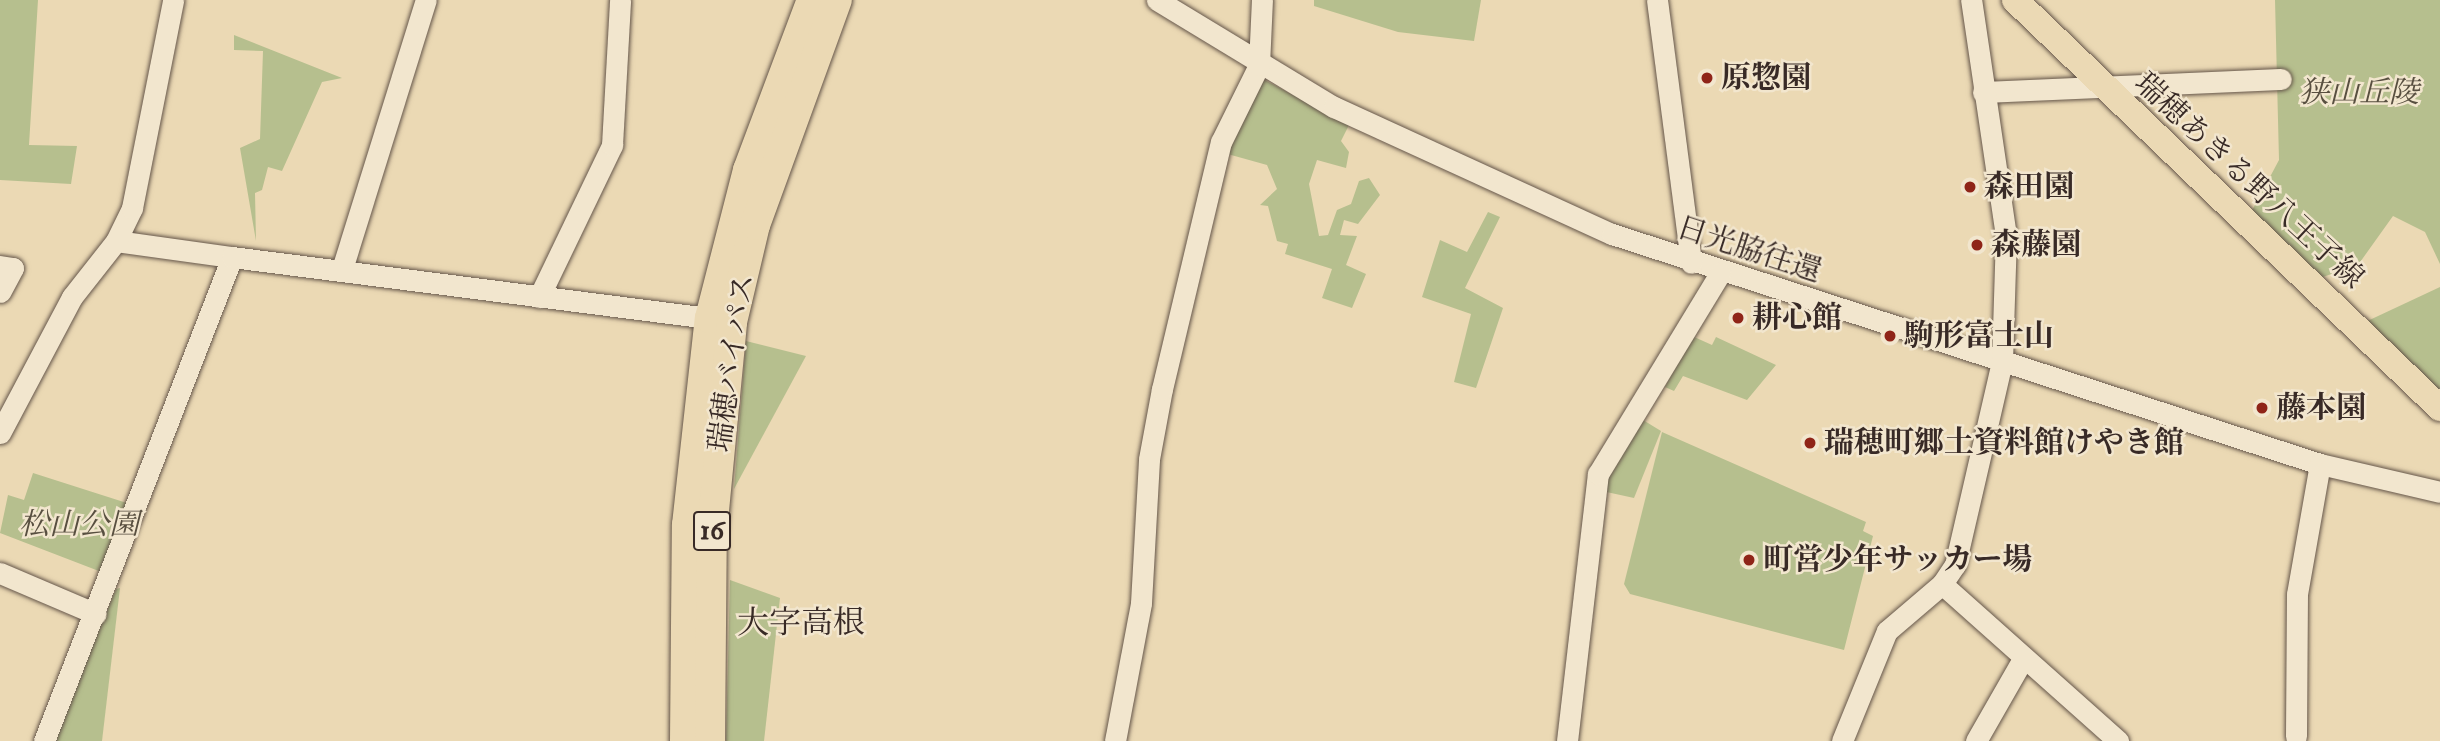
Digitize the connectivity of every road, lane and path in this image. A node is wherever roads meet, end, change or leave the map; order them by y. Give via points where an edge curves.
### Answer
1 (173, 0) edge
2 (426, 0) edge
3 (620, 0) edge
4 (812, 0) edge
5 (837, 0) edge
6 (1157, 0) edge
7 (1262, 0) edge
8 (1657, 0) edge
9 (1971, 0) edge
10 (2015, 0) edge
11 (1259, 65) junction
12 (2281, 79) dead end
13 (2099, 85) junction
14 (1983, 92) junction
15 (116, 241) junction
16 (232, 257) junction
17 (1691, 263) junction
18 (0, 266) edge
19 (342, 269) junction
20 (1720, 273) junction
21 (0, 292) edge
22 (540, 297) junction
23 (721, 320) junction
24 (2002, 362) junction
25 (2440, 408) edge
26 (0, 433) edge
27 (2320, 464) junction
28 (2440, 492) edge
29 (0, 573) edge
30 (1942, 584) junction
31 (96, 614) junction
32 (2023, 659) junction
33 (2296, 736) dead end
34 (44, 741) edge
35 (685, 741) edge
36 (710, 741) edge
37 (1115, 741) edge
38 (1567, 741) edge
39 (1842, 741) edge
40 (1976, 741) edge
41 (2118, 741) edge

1 - 15 street via 144,172
2 - 19 street
3 - 22 street via 612,145
4 - 23 highway, 瑞穂バイパス / 16 via 744,181
5 - 23 highway, 瑞穂バイパス / 16
6 - 11 street, 日光脇往還
7 - 11 street
8 - 17 street
9 - 14 street
10 - 13 main road, 瑞穂あきる野八王子線
11 - 17 street, 日光脇往還 via 1464,169
11 - 37 street via 1221,142 1162,389 1149,458 1141,603
12 - 13 street
13 - 14 street
13 - 25 main road, 瑞穂あきる野八王子線
14 - 24 street via 2006,236
15 - 16 street
15 - 26 street via 83,277
16 - 19 street
16 - 31 street
17 - 20 street, 日光脇往還
18 - 21 street via 13,268
19 - 22 street
20 - 24 street, 日光脇往還
20 - 38 street via 1598,474
22 - 23 street
23 - 35 highway, 瑞穂バイパス / 16 via 687,525
23 - 36 highway, 瑞穂バイパス / 16
24 - 27 street, 日光脇往還
24 - 30 street via 1970,523
27 - 28 street, 日光脇往還
27 - 33 street via 2297,594
29 - 31 street
30 - 32 street
30 - 39 street via 1887,631
31 - 34 street
32 - 40 street
32 - 41 street

